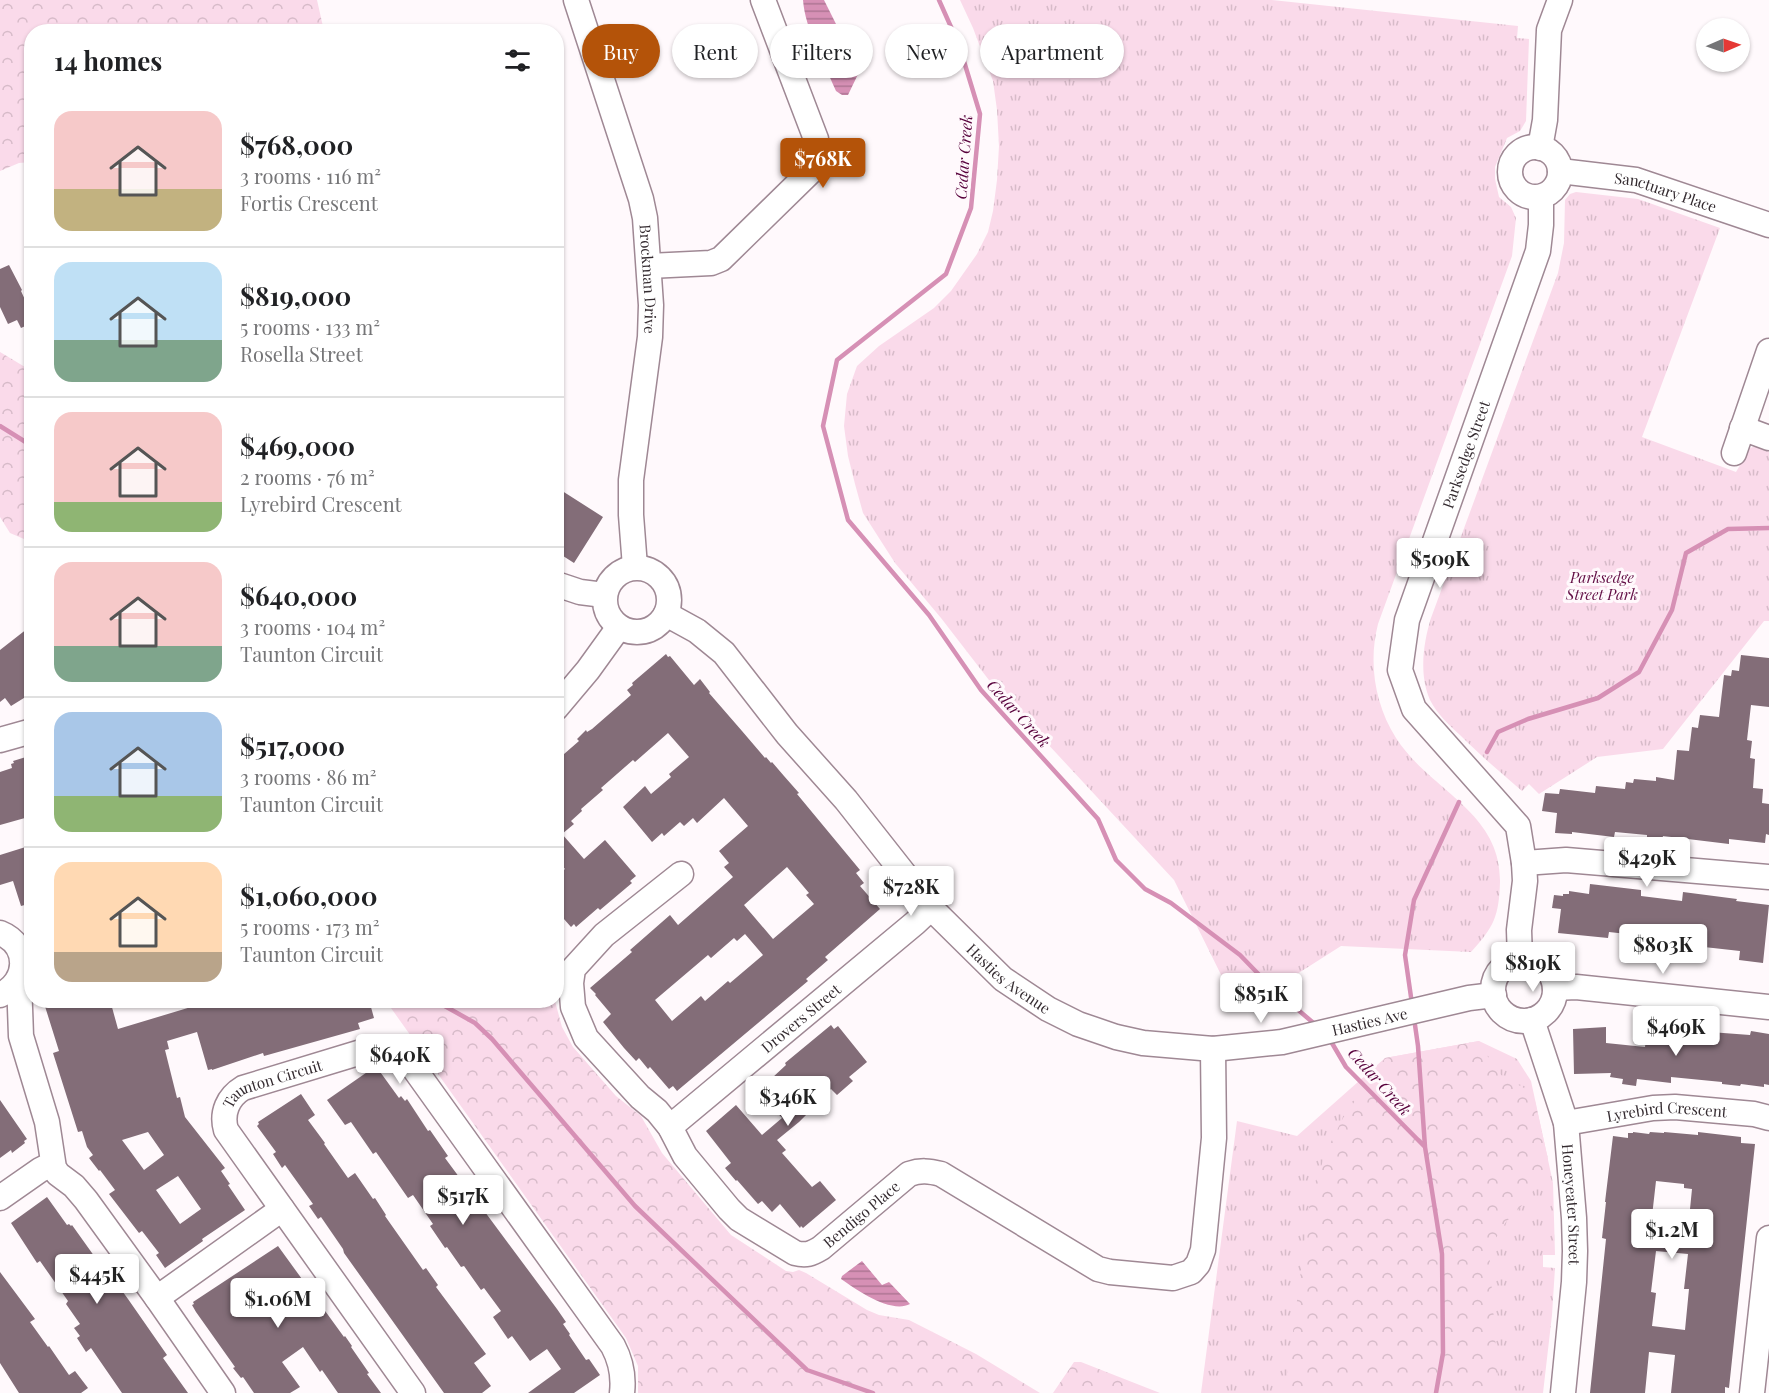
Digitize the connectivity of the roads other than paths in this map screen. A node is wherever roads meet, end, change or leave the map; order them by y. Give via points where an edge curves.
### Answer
1 (576, 0) edge
2 (763, 0) edge
3 (1560, 0) edge
4 (1540, 148) junction
5 (1560, 171) junction
6 (1541, 197) junction
7 (1769, 225) edge
8 (649, 266) junction
9 (1769, 351) edge
10 (1742, 428) junction
11 (1769, 438) edge
12 (1734, 453) dead end
13 (635, 567) junction
14 (564, 587) edge
15 (604, 595) junction
16 (666, 614) junction
17 (619, 627) junction
18 (564, 698) edge
19 (24, 733) edge
20 (0, 740) edge
21 (1524, 863) junction
22 (681, 874) dead end
23 (1769, 877) edge
24 (931, 908) junction
25 (2, 933) edge
26 (24, 933) edge
27 (1520, 959) junction
28 (24, 971) edge
29 (1555, 987) junction
30 (1494, 995) junction
31 (0, 996) edge
32 (1769, 1007) edge
33 (0, 1009) edge
34 (1532, 1020) junction
35 (21, 1036) junction
36 (1245, 1047) joint
37 (1213, 1049) junction
38 (1769, 1118) edge
39 (1566, 1124) junction
40 (670, 1127) junction
41 (52, 1164) junction
42 (0, 1198) edge
43 (282, 1209) junction
44 (1769, 1238) edge
45 (158, 1298) junction
46 (223, 1393) edge
47 (413, 1393) edge
48 (622, 1393) edge
49 (1563, 1393) edge
50 (1752, 1393) edge

1 - 8 street, Brockman Drive via 641,199
2 - 8 street via 816,139 815,165 721,259 711,263
3 - 4 street via 1549,30
4 - 5 street via 1550,152
4 - 6 street via 1518,154 1510,171 1515,188 1522,194
5 - 6 street via 1557,185
5 - 7 street, Sanctuary Place via 1636,180
6 - 21 street, Parksedge Street via 1538,251 1407,620 1400,670 1414,709 1518,826
8 - 13 street, Brockman Drive via 650,337 631,480
9 - 10 street
10 - 11 street
10 - 12 street
13 - 15 street via 615,576
13 - 16 street via 656,574 664,582 669,604
14 - 15 street
15 - 17 street via 607,613
16 - 17 street via 659,624 640,633
16 - 24 street, Hasties Avenue via 697,631 724,653
17 - 18 street
19 - 20 street
21 - 23 street via 1566,860
21 - 27 street, Parksedge Street
22 - 40 street, Bendigo Place via 604,935 573,969 571,983 573,1007 586,1038
24 - 37 street, Hasties Avenue via 1003,979 1048,1009 1116,1037
24 - 40 street, Drovers Street
25 - 26 street
25 - 28 street via 18,948
27 - 29 street via 1544,965
27 - 30 street via 1499,972
28 - 31 street via 11,989
28 - 35 street
29 - 32 street
29 - 34 street via 1552,1004
30 - 34 street via 1496,1004 1508,1016
30 - 36 street, Hasties Ave
33 - 35 street
34 - 39 street, Honeyeater Street
35 - 41 street via 47,1122
36 - 37 street, Hasties Avenue
37 - 40 street, Bendigo Place via 1214,1138 1203,1250 1191,1272 1173,1278 1098,1269 941,1174 920,1170 909,1174 812,1254 795,1253 739,1219 685,1156
38 - 39 street, Lyrebird Crescent via 1675,1107
39 - 49 street, Honeyeater Street via 1575,1251
41 - 42 street
41 - 45 street via 81,1194
43 - 45 street
43 - 47 street, Taunton Circuit
43 - 48 street, Taunton Circuit via 226,1130 225,1115 232,1096 248,1086 368,1050 387,1049 402,1054 613,1346 621,1366
44 - 50 street
45 - 46 street

